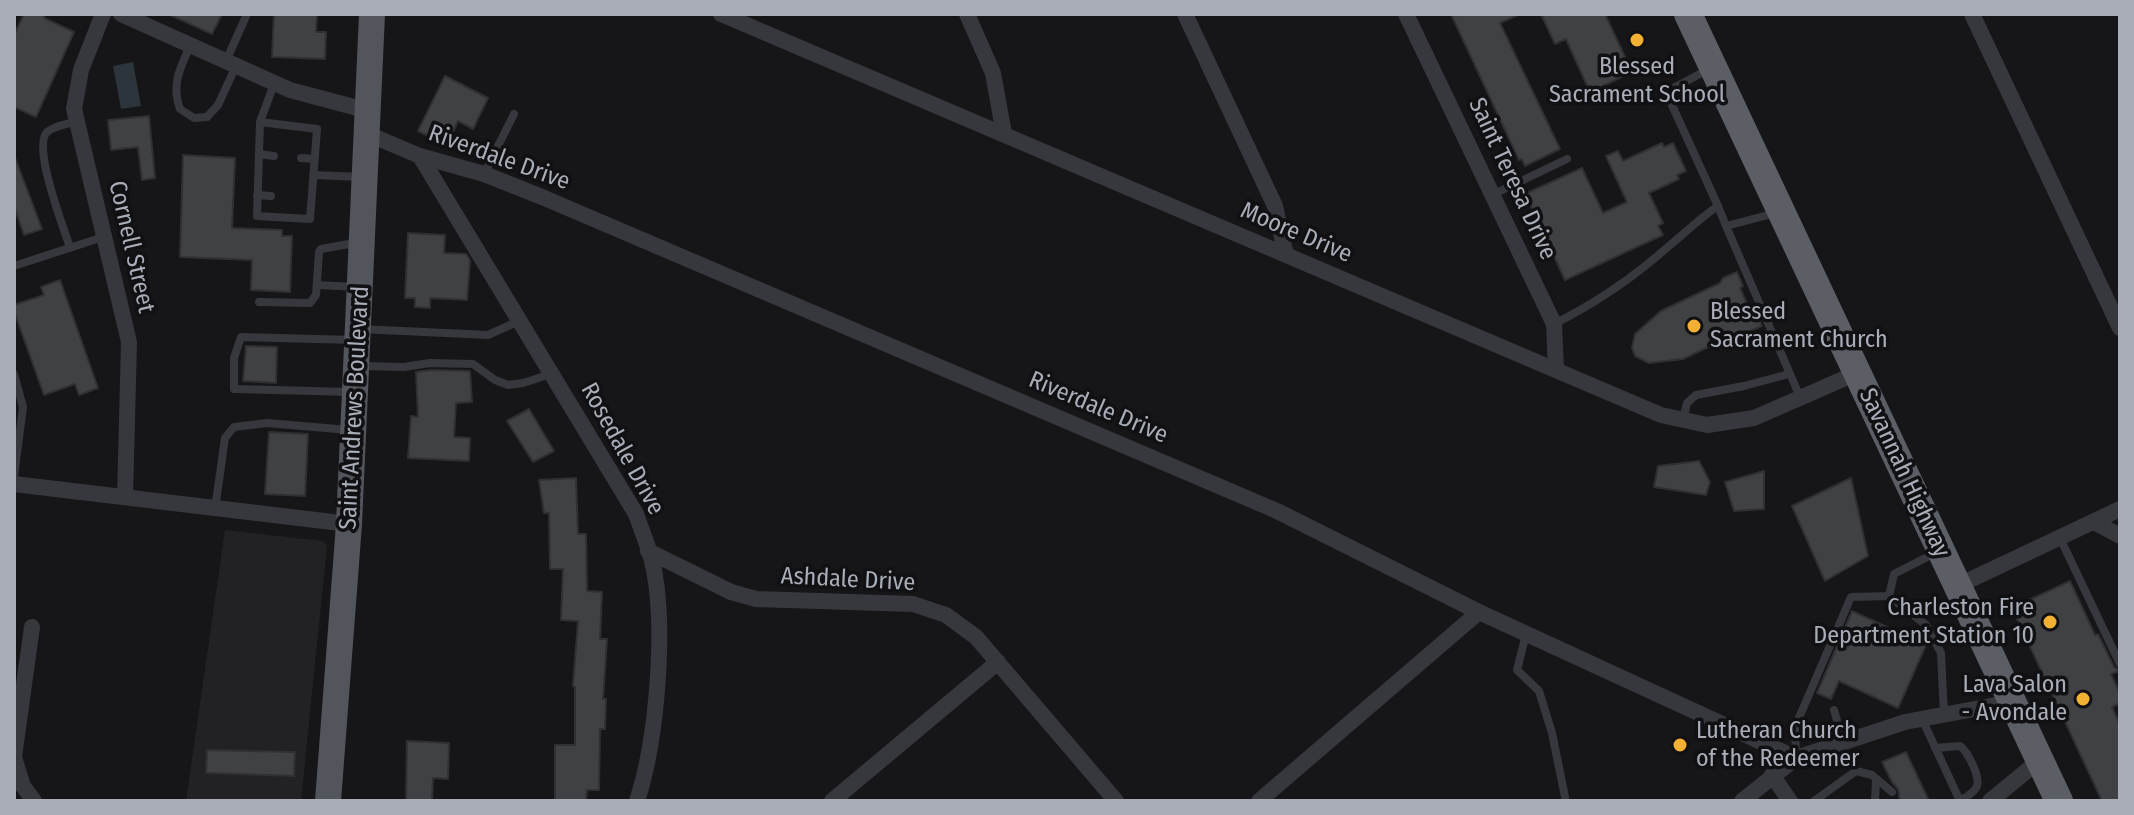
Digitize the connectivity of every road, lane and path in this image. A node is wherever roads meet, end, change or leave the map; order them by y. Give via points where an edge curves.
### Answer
1 (103, 14) edge
2 (121, 14) edge
3 (247, 14) edge
4 (372, 14) edge
5 (721, 14) edge
6 (967, 14) edge
7 (1185, 14) edge
8 (1406, 14) edge
9 (1688, 14) edge
10 (1972, 14) edge
11 (190, 45) junction
12 (231, 63) junction
13 (1713, 67) junction
14 (275, 83) junction
15 (514, 114) dead end
16 (77, 121) junction
17 (260, 122) junction
18 (368, 122) junction
19 (1004, 134) junction
20 (259, 154) junction
21 (274, 156) dead end
22 (420, 156) junction
23 (301, 158) dead end
24 (314, 159) junction
25 (1567, 159) dead end
26 (484, 174) junction
27 (313, 175) junction
28 (366, 178) junction
29 (257, 195) junction
30 (1492, 195) junction
31 (271, 196) dead end
32 (300, 197) dead end
33 (312, 197) junction
34 (1718, 206) junction
35 (1781, 212) junction
36 (1726, 226) junction
37 (104, 237) junction
38 (363, 242) junction
39 (70, 248) junction
40 (1286, 255) junction
41 (14, 266) edge
42 (317, 285) junction
43 (361, 287) junction
44 (259, 302) dead end
45 (519, 320) junction
46 (1554, 324) junction
47 (2120, 328) edge
48 (358, 357) junction
49 (1556, 370) junction
50 (552, 373) junction
51 (1857, 373) junction
52 (14, 374) edge
53 (1789, 374) junction
54 (1800, 398) junction
55 (1683, 420) junction
56 (354, 431) junction
57 (14, 477) edge
58 (14, 484) edge
59 (125, 497) junction
60 (2120, 509) edge
61 (215, 510) junction
62 (2094, 522) junction
63 (349, 524) junction
64 (2120, 536) edge
65 (2059, 538) junction
66 (648, 551) junction
67 (1941, 551) junction
68 (1957, 586) junction
69 (1889, 596) junction
70 (1479, 612) junction
71 (32, 627) dead end
72 (1526, 634) junction
73 (998, 662) junction
74 (2120, 664) edge
75 (2012, 702) junction
76 (1834, 710) dead end
77 (1944, 715) junction
78 (1922, 719) junction
79 (1843, 741) junction
80 (1935, 748) junction
81 (1796, 758) junction
82 (2040, 760) junction
83 (1772, 775) junction
84 (1876, 780) junction
85 (1889, 794) dead end
86 (1565, 797) dead end
87 (34, 801) edge
88 (328, 801) edge
89 (637, 801) edge
90 (832, 801) edge
91 (1116, 801) edge
92 (1259, 801) edge
93 (1742, 801) edge
94 (1790, 801) edge
95 (1814, 801) edge
96 (1875, 801) edge
97 (1960, 801) edge
98 (1990, 801) edge
99 (2059, 801) edge

1 - 16 street, Cornell Street via 81,70
2 - 11 street, Riverdale Drive
3 - 12 lane
4 - 18 main road, Saint Andrews Boulevard
5 - 19 street, Moore Drive
6 - 19 street via 993,73
7 - 40 street via 1275,206
8 - 30 street, Saint Teresa Drive
9 - 13 highway, Savannah Highway
10 - 47 street
11 - 12 street, Riverdale Drive
11 - 12 lane via 174,94 180,109 194,118 207,117 218,105
12 - 14 street, Riverdale Drive
13 - 34 lane via 1666,92
13 - 35 highway, Savannah Highway
14 - 17 lane
14 - 18 street, Riverdale Drive
15 - 26 lane
16 - 37 street, Cornell Street
16 - 39 lane via 45,134 42,156
17 - 20 lane
17 - 24 lane via 317,129
18 - 22 street, Riverdale Drive
18 - 28 main road, Saint Andrews Boulevard
19 - 40 street, Moore Drive
20 - 21 lane
20 - 29 lane
22 - 26 street, Riverdale Drive
22 - 45 street, Rosedale Drive
23 - 24 lane
24 - 27 lane
25 - 30 lane
26 - 70 street, Riverdale Drive via 1277,511
27 - 28 lane
27 - 33 lane
28 - 38 main road, Saint Andrews Boulevard
29 - 31 lane
29 - 33 lane via 257,216 310,219
30 - 46 street, Saint Teresa Drive
32 - 33 lane
34 - 36 lane
34 - 46 lane via 1598,302
35 - 36 lane
35 - 51 highway, Savannah Highway
36 - 53 lane
37 - 39 lane
37 - 59 street, Cornell Street via 129,342
38 - 42 lane via 321,249
38 - 43 main road, Saint Andrews Boulevard
39 - 41 lane
40 - 49 street, Moore Drive
42 - 43 lane
42 - 44 lane via 310,303
43 - 48 main road, Saint Andrews Boulevard
45 - 48 lane via 488,335
45 - 50 street, Rosedale Drive
46 - 49 street, Saint Teresa Drive
48 - 48 lane via 241,337 234,358 234,389
48 - 50 lane via 404,367 473,364 508,385
48 - 56 main road, Saint Andrews Boulevard
49 - 55 street, Moore Drive
50 - 66 street, Rosedale Drive via 636,514
51 - 54 street, Moore Drive
51 - 67 highway, Savannah Highway
52 - 57 lane via 23,407
53 - 54 lane
53 - 55 lane via 1696,395 1687,403
54 - 55 street, Moore Drive via 1754,418 1707,425
56 - 61 lane via 267,423 234,427 225,438
56 - 63 main road, Saint Andrews Boulevard
58 - 59 street
59 - 61 street
60 - 62 street
61 - 63 street
62 - 64 street
62 - 65 street
63 - 88 main road, Saint Andrews Boulevard
65 - 68 street
65 - 74 lane
66 - 73 street, Ashdale Drive via 756,599 913,604 962,625
66 - 89 street, Rosedale Drive via 660,627 655,703
67 - 68 highway, Savannah Highway
67 - 69 lane via 1894,574
68 - 75 highway, Savannah Highway
69 - 77 lane via 1926,625 1941,653
69 - 81 lane via 1851,597 1795,727
70 - 72 street, Riverdale Drive
70 - 92 street
71 - 87 street via 14,757
72 - 81 street, Riverdale Drive
72 - 86 lane via 1517,670 1539,691
73 - 90 street
73 - 91 street, Ashdale Drive
75 - 77 street
75 - 82 highway, Savannah Highway
76 - 79 lane
77 - 78 street
78 - 79 street
78 - 80 lane
79 - 81 street
80 - 97 lane
80 - 97 lane via 1965,750 1978,781
81 - 83 street
82 - 98 street
82 - 99 highway, Savannah Highway
83 - 93 street
83 - 94 street
84 - 85 lane
84 - 95 lane via 1856,771
84 - 96 lane

